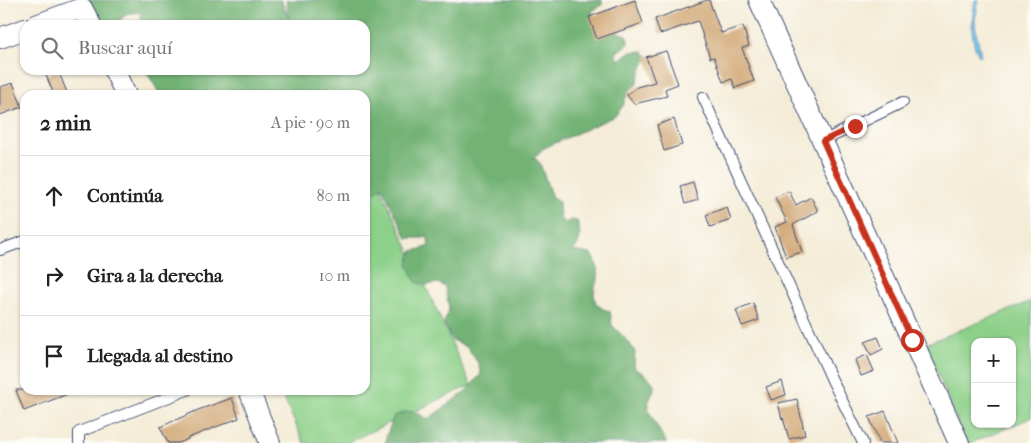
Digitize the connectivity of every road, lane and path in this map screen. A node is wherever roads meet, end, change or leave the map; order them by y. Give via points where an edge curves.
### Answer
1 (759, 0) edge
2 (50, 20) edge
3 (88, 20) edge
4 (20, 31) edge
5 (0, 38) edge
6 (116, 75) edge
7 (124, 90) edge
8 (703, 97) dead end
9 (903, 102) dead end
10 (823, 141) junction
11 (20, 243) edge
12 (0, 250) edge
13 (174, 395) edge
14 (251, 395) edge
15 (79, 443) edge
16 (270, 443) edge
17 (862, 443) edge
18 (959, 443) edge

1 - 10 street
2 - 3 street via 82,8
4 - 5 street
6 - 7 street
8 - 17 lane
9 - 10 lane
10 - 18 street
11 - 12 lane
13 - 15 lane via 79,432
14 - 16 street

